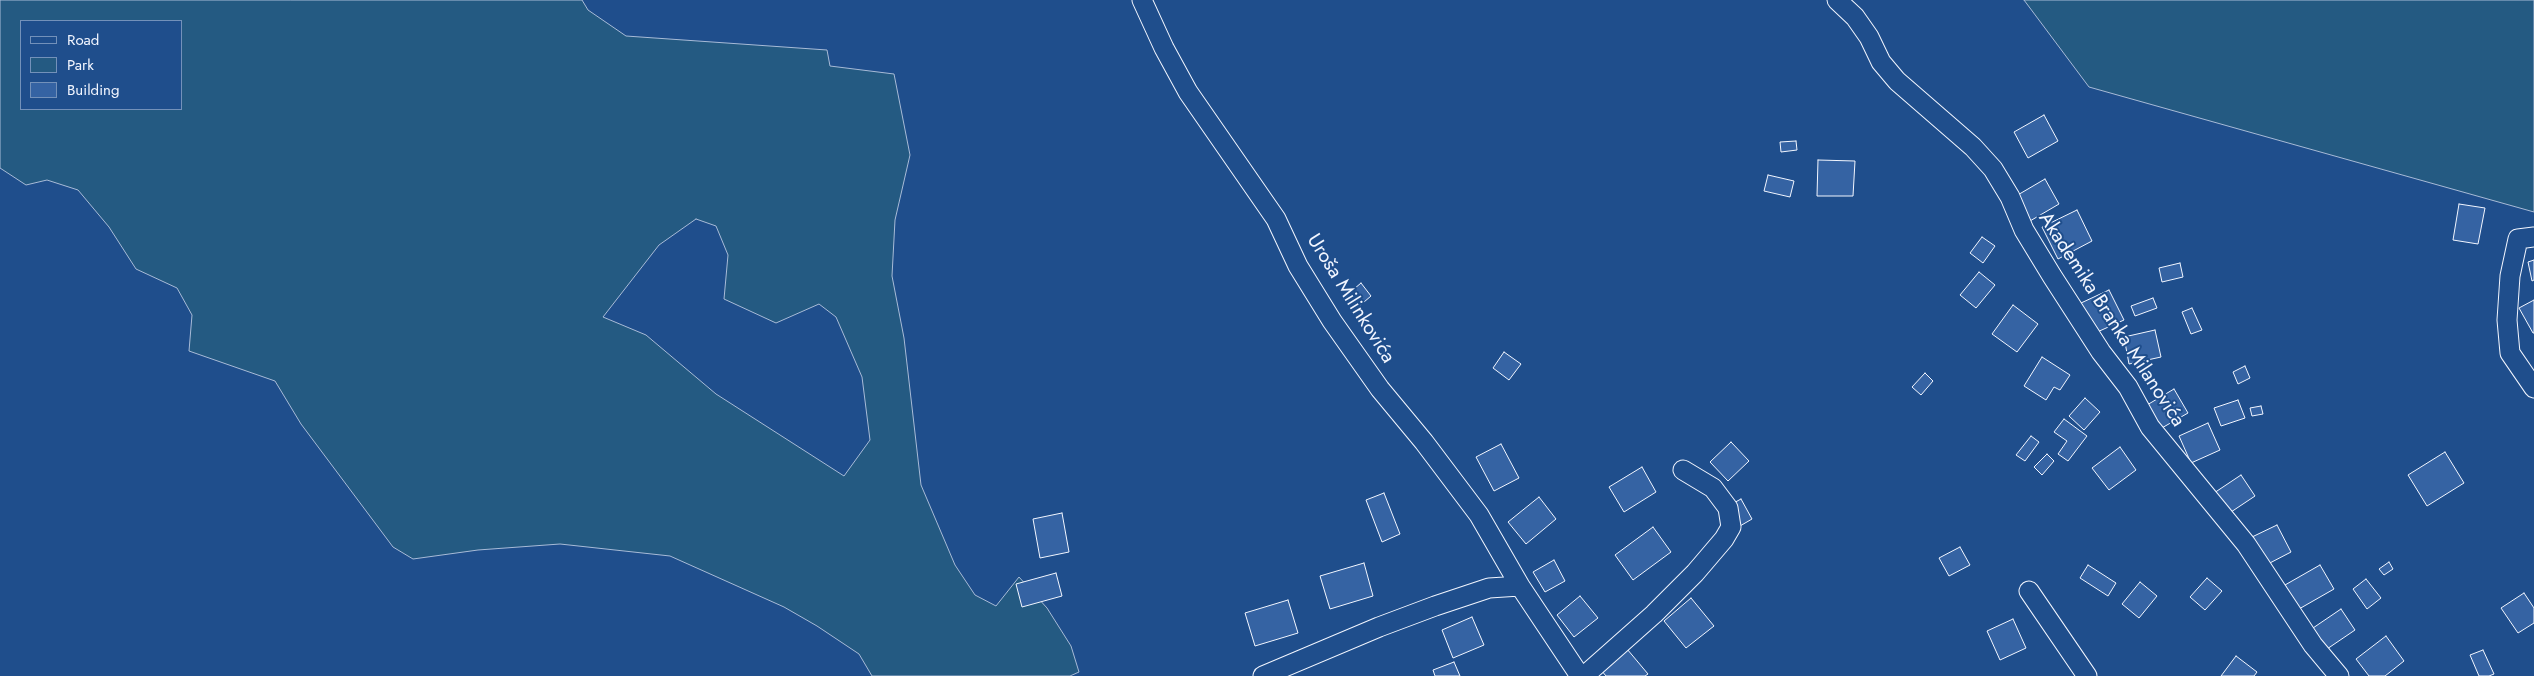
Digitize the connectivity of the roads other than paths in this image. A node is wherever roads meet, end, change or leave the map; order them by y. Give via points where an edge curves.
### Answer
1 (1142, 0) edge
2 (1837, 0) edge
3 (2534, 237) edge
4 (2534, 388) edge
5 (1683, 470) dead end
6 (1520, 586) junction
7 (2029, 591) dead end
8 (1263, 676) edge
9 (1580, 676) edge
10 (1584, 676) edge
11 (2087, 676) edge
12 (2339, 676) edge

1 - 6 street, Uroša Milinkovića via 1188,92 1276,219 1298,266 1332,321 1380,389 1479,515
2 - 12 street, Akademika Branka Milanovića via 1855,17 1881,62 1897,80 1993,169 2024,230 2150,427 2246,544 2312,645
3 - 4 street via 2518,239 2506,320 2510,354
5 - 10 street via 1713,488 1728,508 1731,527 1715,550 1654,614
6 - 8 street via 1489,588 1435,606
6 - 9 street, Uroša Milinkovića
7 - 11 street

